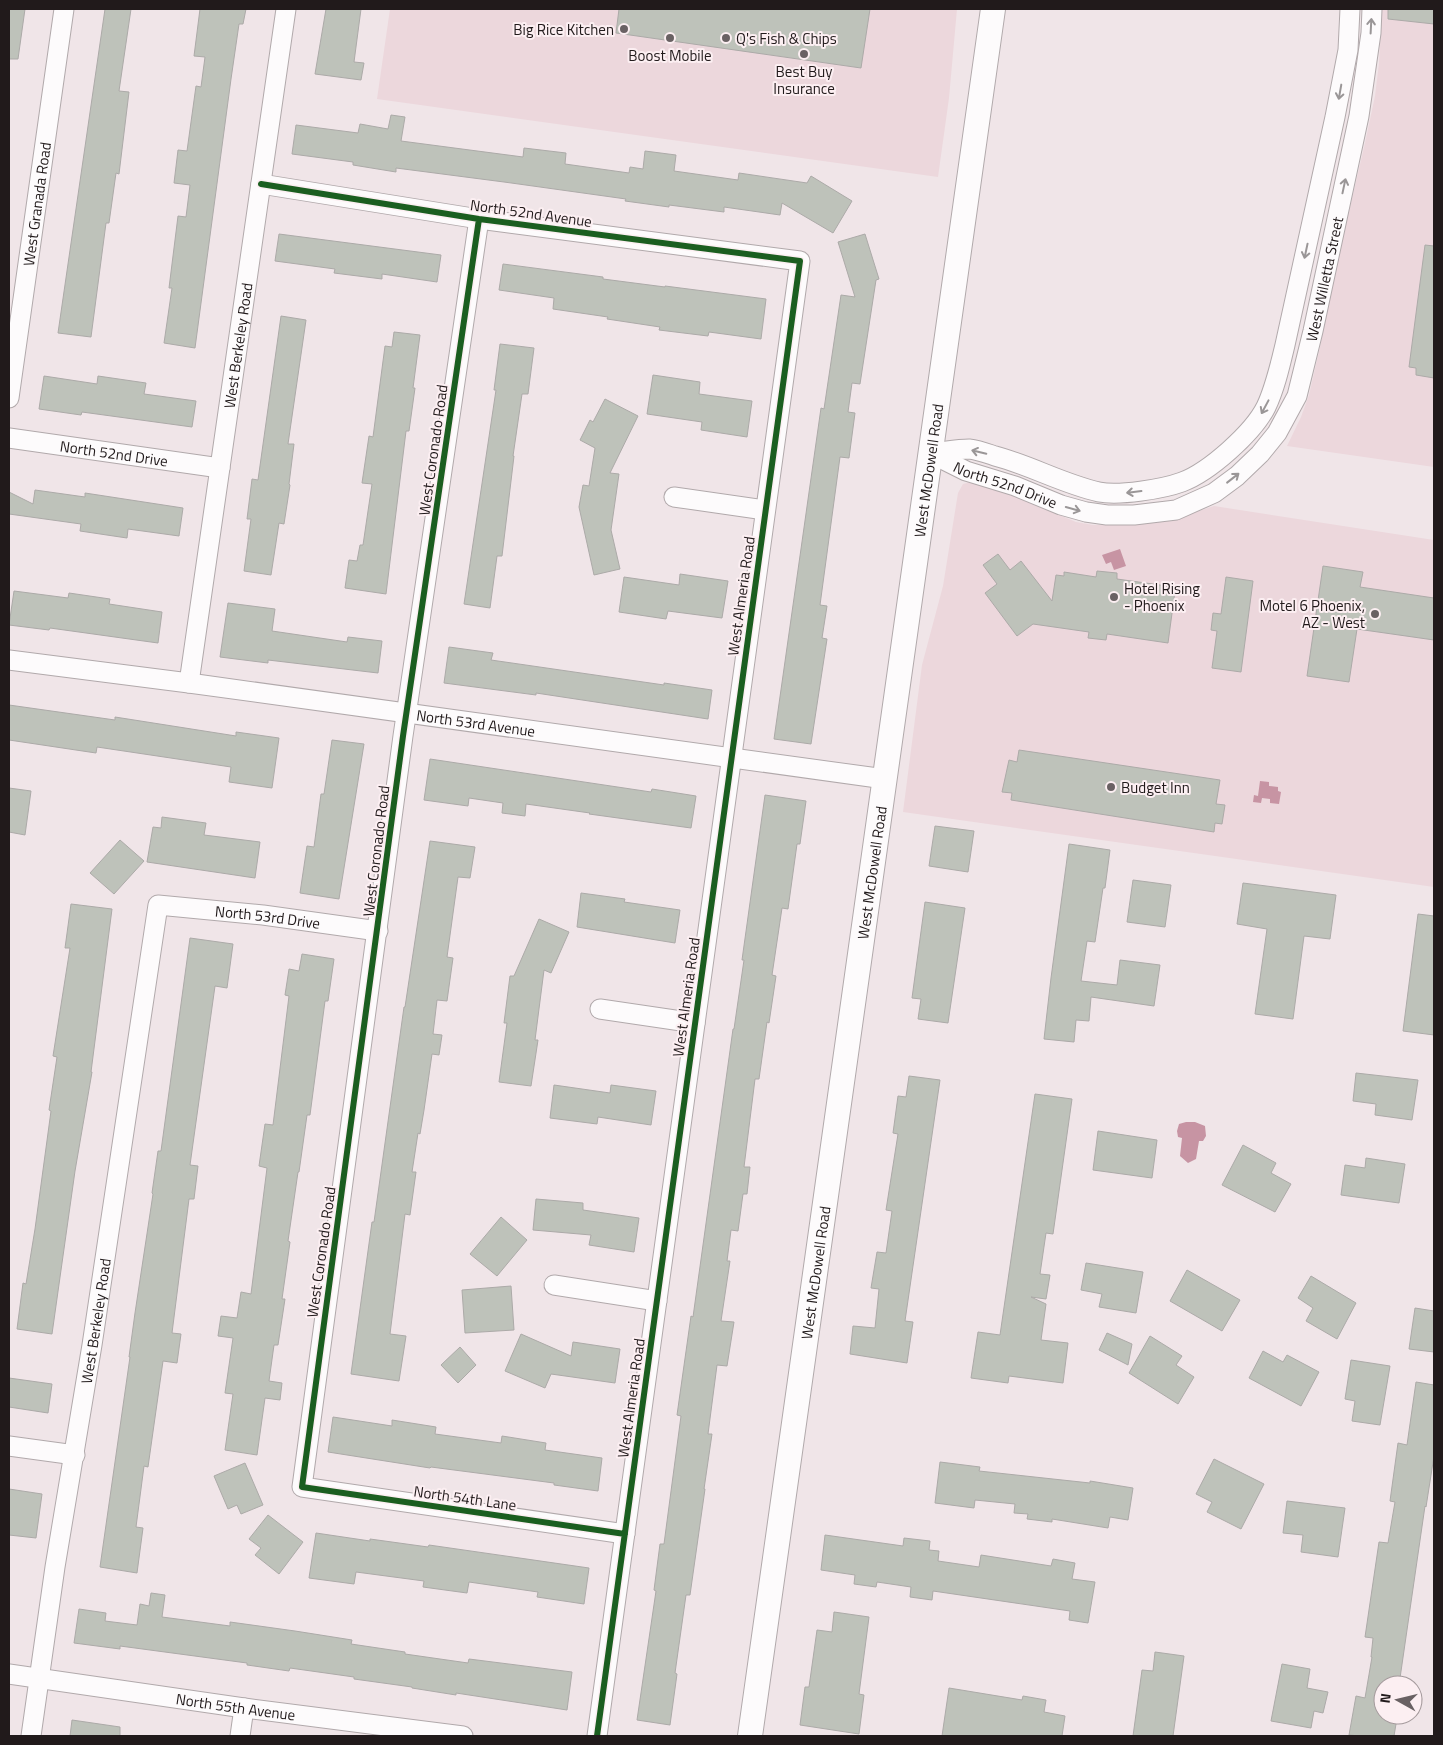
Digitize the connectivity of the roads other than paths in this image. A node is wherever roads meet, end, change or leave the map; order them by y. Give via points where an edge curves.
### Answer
1 (64, 9) edge
2 (286, 9) edge
3 (993, 9) edge
4 (1350, 9) edge
5 (1372, 9) edge
6 (261, 184) junction
7 (479, 219) junction
8 (800, 261) joint
9 (9, 398) edge
10 (9, 438) edge
11 (930, 453) junction
12 (220, 468) junction
13 (1182, 482) joint
14 (674, 497) dead end
15 (1192, 503) joint
16 (766, 510) junction
17 (9, 660) edge
18 (189, 683) junction
19 (407, 713) junction
20 (731, 759) junction
21 (885, 779) junction
22 (158, 905) joint
23 (378, 931) junction
24 (600, 1009) dead end
25 (695, 1023) junction
26 (554, 1285) dead end
27 (657, 1301) junction
28 (9, 1446) edge
29 (75, 1455) junction
30 (302, 1487) joint
31 (625, 1534) junction
32 (9, 1674) edge
33 (39, 1678) junction
34 (244, 1708) junction
35 (31, 1736) edge
36 (240, 1736) edge
37 (463, 1736) edge
38 (597, 1736) edge
39 (750, 1736) edge

1 - 9 street, West Granada Road
2 - 6 street, West Berkeley Road
3 - 11 main road, West McDowell Road
4 -> 13 street, West Willetta Street via 1348,50 1335,117 1276,380 1266,408 1248,434 1224,455
15 -> 5 street, West Willetta Street via 1214,493 1260,454 1277,433 1297,396 1359,116
6 - 7 street, North 52nd Avenue
6 - 12 street, West Berkeley Road
7 - 8 street, North 52nd Avenue
7 - 19 street, West Coronado Road
8 - 16 street, West Almeria Road
10 - 12 street, North 52nd Drive
13 -> 11 street, North 52nd Drive via 1132,493 1101,492 968,449
11 -> 15 street, North 52nd Drive via 966,471 1086,512 1107,516 1134,515 1176,510
11 - 21 main road, West McDowell Road
12 - 18 street, West Berkeley Road
14 - 16 street
16 - 20 street, West Almeria Road
17 - 18 street, North 53rd Avenue
18 - 19 street, North 53rd Avenue
19 - 20 street, North 53rd Avenue
19 - 23 street, West Coronado Road
20 - 21 street, North 53rd Avenue
20 - 25 street, West Almeria Road
21 - 39 main road, West McDowell Road
22 - 23 street, North 53rd Drive
22 - 29 street, West Berkeley Road
23 - 30 street, West Coronado Road
24 - 25 street
25 - 27 street, West Almeria Road
26 - 27 street
27 - 31 street, West Almeria Road
28 - 29 street
29 - 33 street, West Berkeley Road
30 - 31 street, North 54th Lane
31 - 38 street, West Almeria Road
32 - 33 street, North 55th Avenue
33 - 34 street, North 55th Avenue
33 - 35 street, West Berkeley Road
34 - 36 street
34 - 37 street, North 55th Avenue

